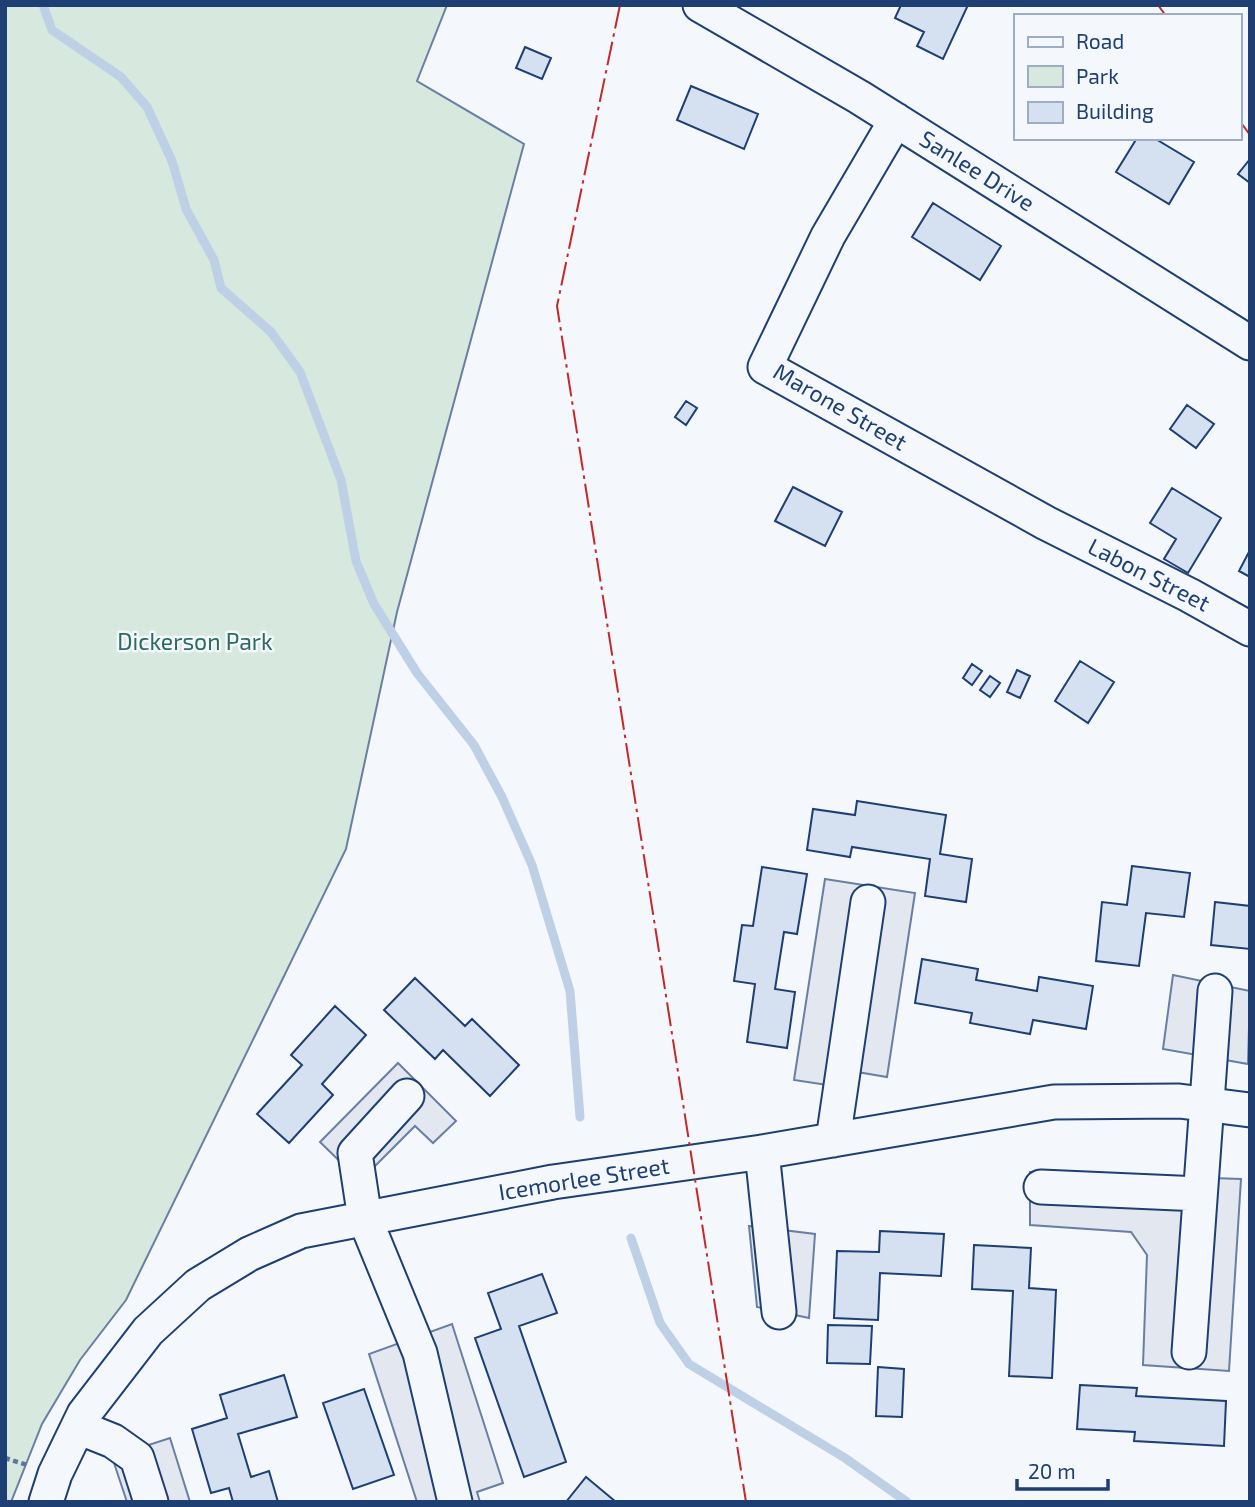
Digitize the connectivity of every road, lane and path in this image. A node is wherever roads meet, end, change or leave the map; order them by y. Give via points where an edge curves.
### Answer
1 (700, 5) edge
2 (896, 120) junction
3 (1250, 343) edge
4 (1046, 523) joint
5 (1250, 629) edge
6 (868, 902) dead end
7 (1215, 991) dead end
8 (407, 1096) dead end
9 (1206, 1105) junction
10 (1250, 1110) edge
11 (833, 1140) junction
12 (762, 1152) junction
13 (1041, 1187) dead end
14 (1199, 1194) junction
15 (365, 1219) junction
16 (779, 1312) dead end
17 (1189, 1352) dead end
18 (78, 1427) junction
19 (46, 1502) edge
20 (151, 1502) edge
21 (455, 1502) edge

1 - 2 street, Sanlee Drive
2 - 3 street, Sanlee Drive
2 - 4 street, Marone Street via 828,236 765,367
4 - 5 street, Labon Street
6 - 11 street
7 - 9 street
8 - 15 street via 355,1153
9 - 10 street, Icemorlee Street
9 - 11 street, Icemorlee Street via 1054,1102
9 - 14 street
11 - 12 street, Icemorlee Street
12 - 15 street, Icemorlee Street via 553,1182
12 - 16 street
13 - 14 street
14 - 17 street
15 - 18 street, Icemorlee Street via 302,1231 249,1254 198,1285 148,1331
15 - 21 street via 420,1353
18 - 19 street, Icemorlee Street
18 - 20 street via 113,1441 137,1458

